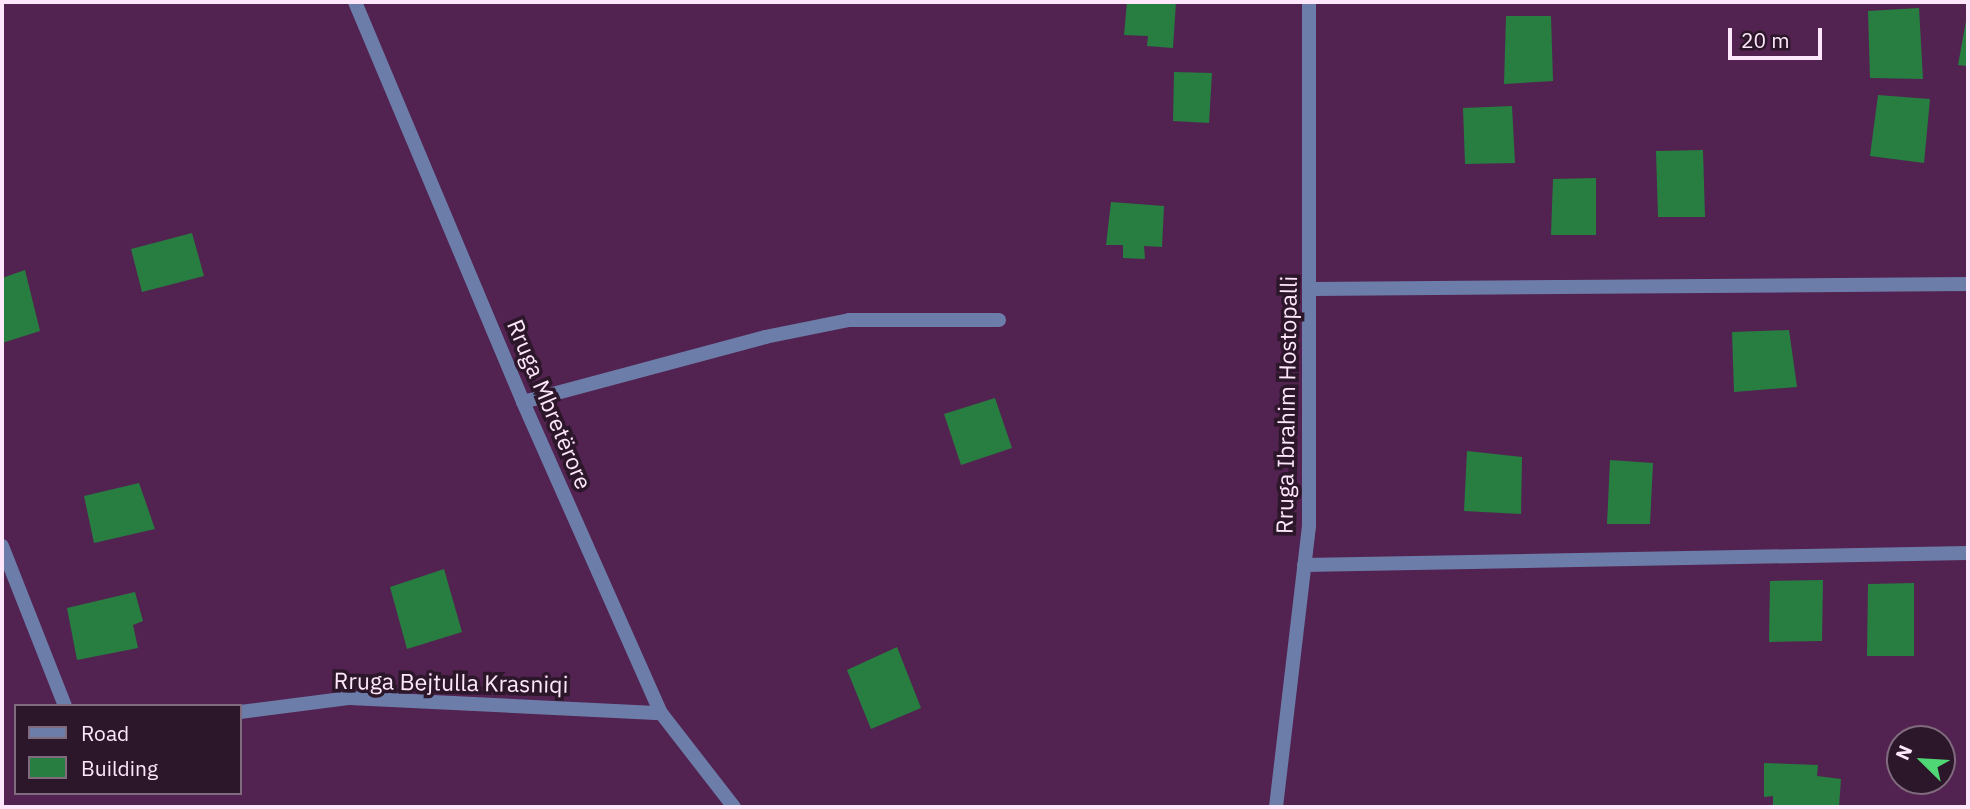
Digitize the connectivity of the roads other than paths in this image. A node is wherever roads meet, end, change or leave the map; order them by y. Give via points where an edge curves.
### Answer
1 (355, 2) edge
2 (1309, 2) edge
3 (1968, 285) edge
4 (1312, 289) junction
5 (999, 320) dead end
6 (523, 402) junction
7 (2, 546) edge
8 (1968, 553) edge
9 (1304, 565) junction
10 (64, 704) edge
11 (242, 712) edge
12 (662, 713) junction
13 (734, 807) edge
14 (1276, 807) edge

1 - 6 street, Rruga Mbretërore
2 - 4 street, Rruga Ibrahim Hostopalli
3 - 4 street
4 - 9 street, Rruga Ibrahim Hostopalli via 1309,526
5 - 6 street via 849,320 765,337
6 - 12 street, Rruga Mbretërore
7 - 10 street
8 - 9 street
9 - 14 street, Rruga Ibrahim Hostopalli
11 - 12 street, Rruga Bejtulla Krasniqi via 350,698
12 - 13 street, Rruga Mbretërore

